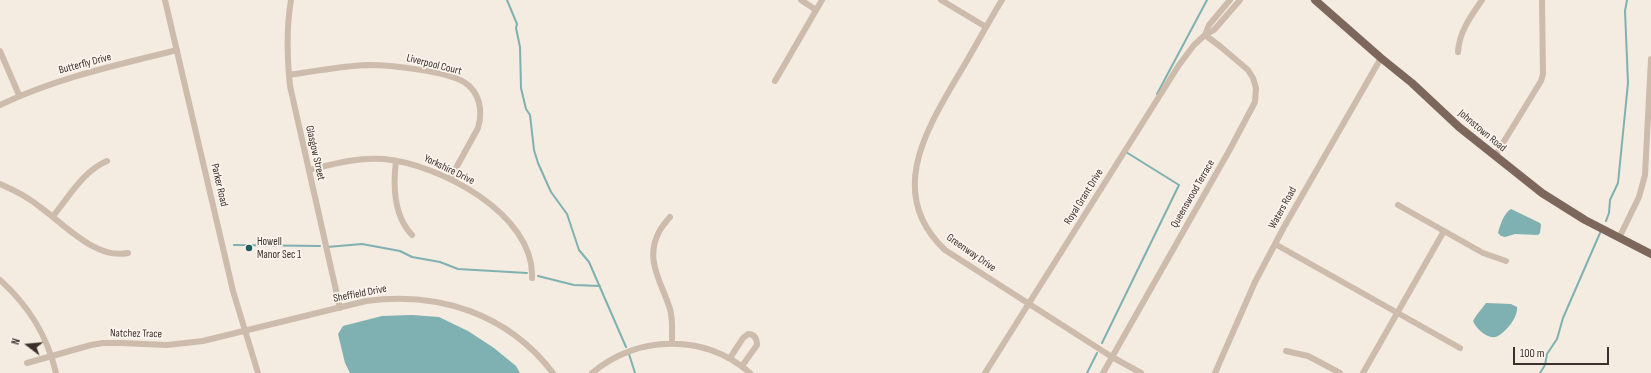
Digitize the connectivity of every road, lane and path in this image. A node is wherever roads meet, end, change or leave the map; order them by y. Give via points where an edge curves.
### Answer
1 (165, 0) edge
2 (291, 0) edge
3 (801, 0) edge
4 (822, 0) edge
5 (942, 0) edge
6 (1002, 0) edge
7 (1230, 0) edge
8 (1240, 0) edge
9 (1315, 0) edge
10 (1482, 0) edge
11 (1542, 0) edge
12 (816, 10) junction
13 (986, 26) junction
14 (1205, 35) junction
15 (177, 50) junction
16 (0, 51) edge
17 (1458, 52) dead end
18 (1381, 58) junction
19 (1651, 60) edge
20 (289, 74) junction
21 (775, 81) dead end
22 (19, 95) junction
23 (0, 104) edge
24 (1495, 156) junction
25 (107, 161) dead end
26 (396, 161) junction
27 (309, 170) junction
28 (450, 179) junction
29 (0, 184) edge
30 (1398, 205) dead end
31 (53, 216) junction
32 (670, 217) dead end
33 (1444, 231) junction
34 (412, 235) dead end
35 (1619, 238) junction
36 (1275, 244) junction
37 (128, 253) dead end
38 (1651, 254) edge
39 (1506, 261) dead end
40 (532, 278) dead end
41 (0, 280) edge
42 (1029, 304) junction
43 (340, 308) junction
44 (1397, 312) junction
45 (246, 331) junction
46 (672, 343) junction
47 (1460, 348) dead end
48 (1286, 351) dead end
49 (52, 356) junction
50 (1112, 357) junction
51 (730, 358) junction
52 (27, 364) dead end
53 (742, 366) junction
54 (56, 373) edge
55 (258, 373) edge
56 (553, 373) edge
57 (592, 373) edge
58 (750, 373) edge
59 (985, 373) edge
60 (1103, 373) edge
61 (1141, 373) edge
62 (1215, 373) edge
63 (1340, 373) edge
64 (1363, 373) edge

1 - 15 street, Parker Road
2 - 20 street, Glasgow Street via 288,31
3 - 12 street
4 - 12 street
5 - 13 street
6 - 13 street, Greenway Drive
7 - 14 street, Royal Grant Drive via 1209,25
8 - 14 street, Royal Grant Drive via 1214,30
9 - 18 main road, Johnstown Road
10 - 17 street via 1464,28
11 - 24 street via 1541,81
12 - 21 street
13 - 42 street, Greenway Drive via 923,139 915,170 915,197 928,230 945,250
14 - 42 street, Royal Grant Drive via 1179,65
14 - 50 street, Queenswood Terrace via 1248,70 1256,88 1255,102 1226,158
15 - 22 street, Butterfly Drive via 65,79
15 - 45 street, Parker Road via 223,248
16 - 22 street
18 - 24 main road, Johnstown Road
18 - 36 street, Waters Road
19 - 35 street via 1645,175 1637,202
20 - 27 street, Glasgow Street
20 - 28 street, Liverpool Court via 354,66 393,66 434,73 464,82 478,99 480,120
22 - 23 street, Butterfly Drive
24 - 35 main road, Johnstown Road via 1542,193
25 - 31 street via 89,171
26 - 27 street, Yorkshire Drive via 360,160
26 - 28 street, Yorkshire Drive via 420,166
26 - 34 street via 394,184 397,200 402,220
27 - 43 street, Glasgow Street
28 - 40 street, Yorkshire Drive via 487,202 514,229 527,248
29 - 31 street via 23,195
30 - 33 street
31 - 37 street via 95,248 112,254
32 - 46 street via 659,232 653,260 671,315
33 - 39 street via 1483,253
33 - 44 street
35 - 38 main road, Johnstown Road
36 - 44 street
36 - 62 street, Waters Road via 1250,292
41 - 49 street via 29,310
42 - 50 street, Greenway Drive
42 - 59 street, Royal Grant Drive
43 - 45 street, Sheffield Drive
43 - 56 street, Sheffield Drive via 366,301 394,298 428,300 458,306 489,319 514,334
44 - 47 street
44 - 64 street
45 - 49 street, Natchez Trace via 186,344 103,343
45 - 55 street, Parker Road
46 - 51 street via 699,347
46 - 57 street via 626,352
48 - 63 street via 1308,356
49 - 52 street, Natchez Trace
49 - 54 street
50 - 60 street, Queenswood Terrace
50 - 61 street, Greenway Drive
51 - 53 street
51 - 53 street via 743,338 748,334 752,335 757,345
53 - 58 street

